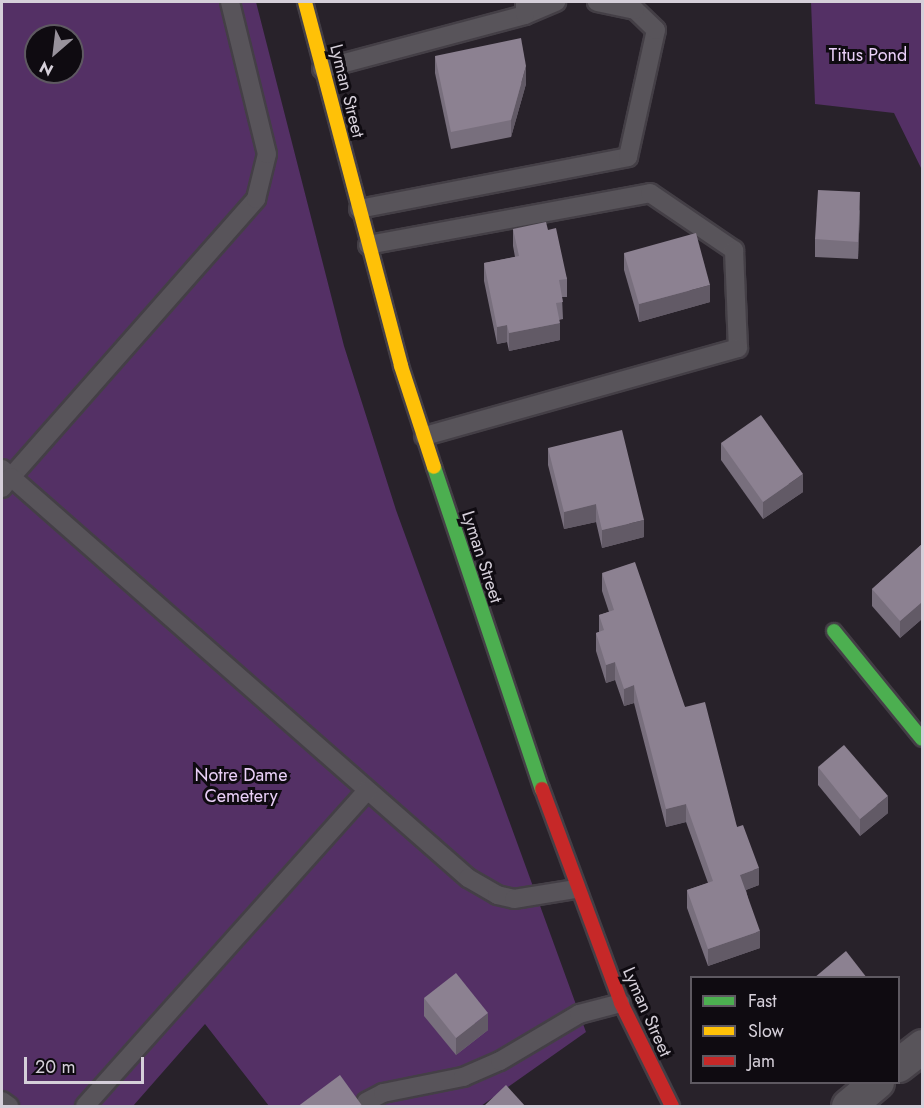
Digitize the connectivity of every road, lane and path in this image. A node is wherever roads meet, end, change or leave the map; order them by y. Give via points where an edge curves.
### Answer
1 (230, 2) edge
2 (305, 2) edge
3 (556, 2) edge
4 (597, 2) edge
5 (525, 8) edge
6 (322, 69) junction
7 (358, 209) junction
8 (369, 245) junction
9 (424, 436) junction
10 (5, 478) edge
11 (834, 631) dead end
12 (922, 739) edge
13 (367, 792) junction
14 (576, 889) junction
15 (621, 1003) junction
16 (922, 1046) edge
17 (900, 1063) edge
18 (876, 1084) edge
19 (2, 1101) edge
20 (366, 1102) dead end
21 (9, 1107) edge
22 (85, 1107) edge
23 (672, 1107) edge
24 (848, 1107) edge

1 - 10 lane via 267,154 262,187 239,222
2 - 6 main road, Lyman Street
3 - 5 lane
4 - 7 lane via 634,10 656,30 628,157
5 - 6 lane
6 - 7 main road, Lyman Street
7 - 8 main road, Lyman Street
8 - 9 main road, Lyman Street
8 - 9 lane via 650,193 734,250 738,348
9 - 14 main road, Lyman Street
10 - 13 lane
11 - 12 main road
13 - 14 lane via 468,878 497,895 514,899
13 - 22 lane
14 - 15 main road, Lyman Street
15 - 20 lane via 579,1014 500,1061 463,1077 383,1093
15 - 23 main road, Lyman Street
16 - 17 street
18 - 24 street
19 - 21 lane

